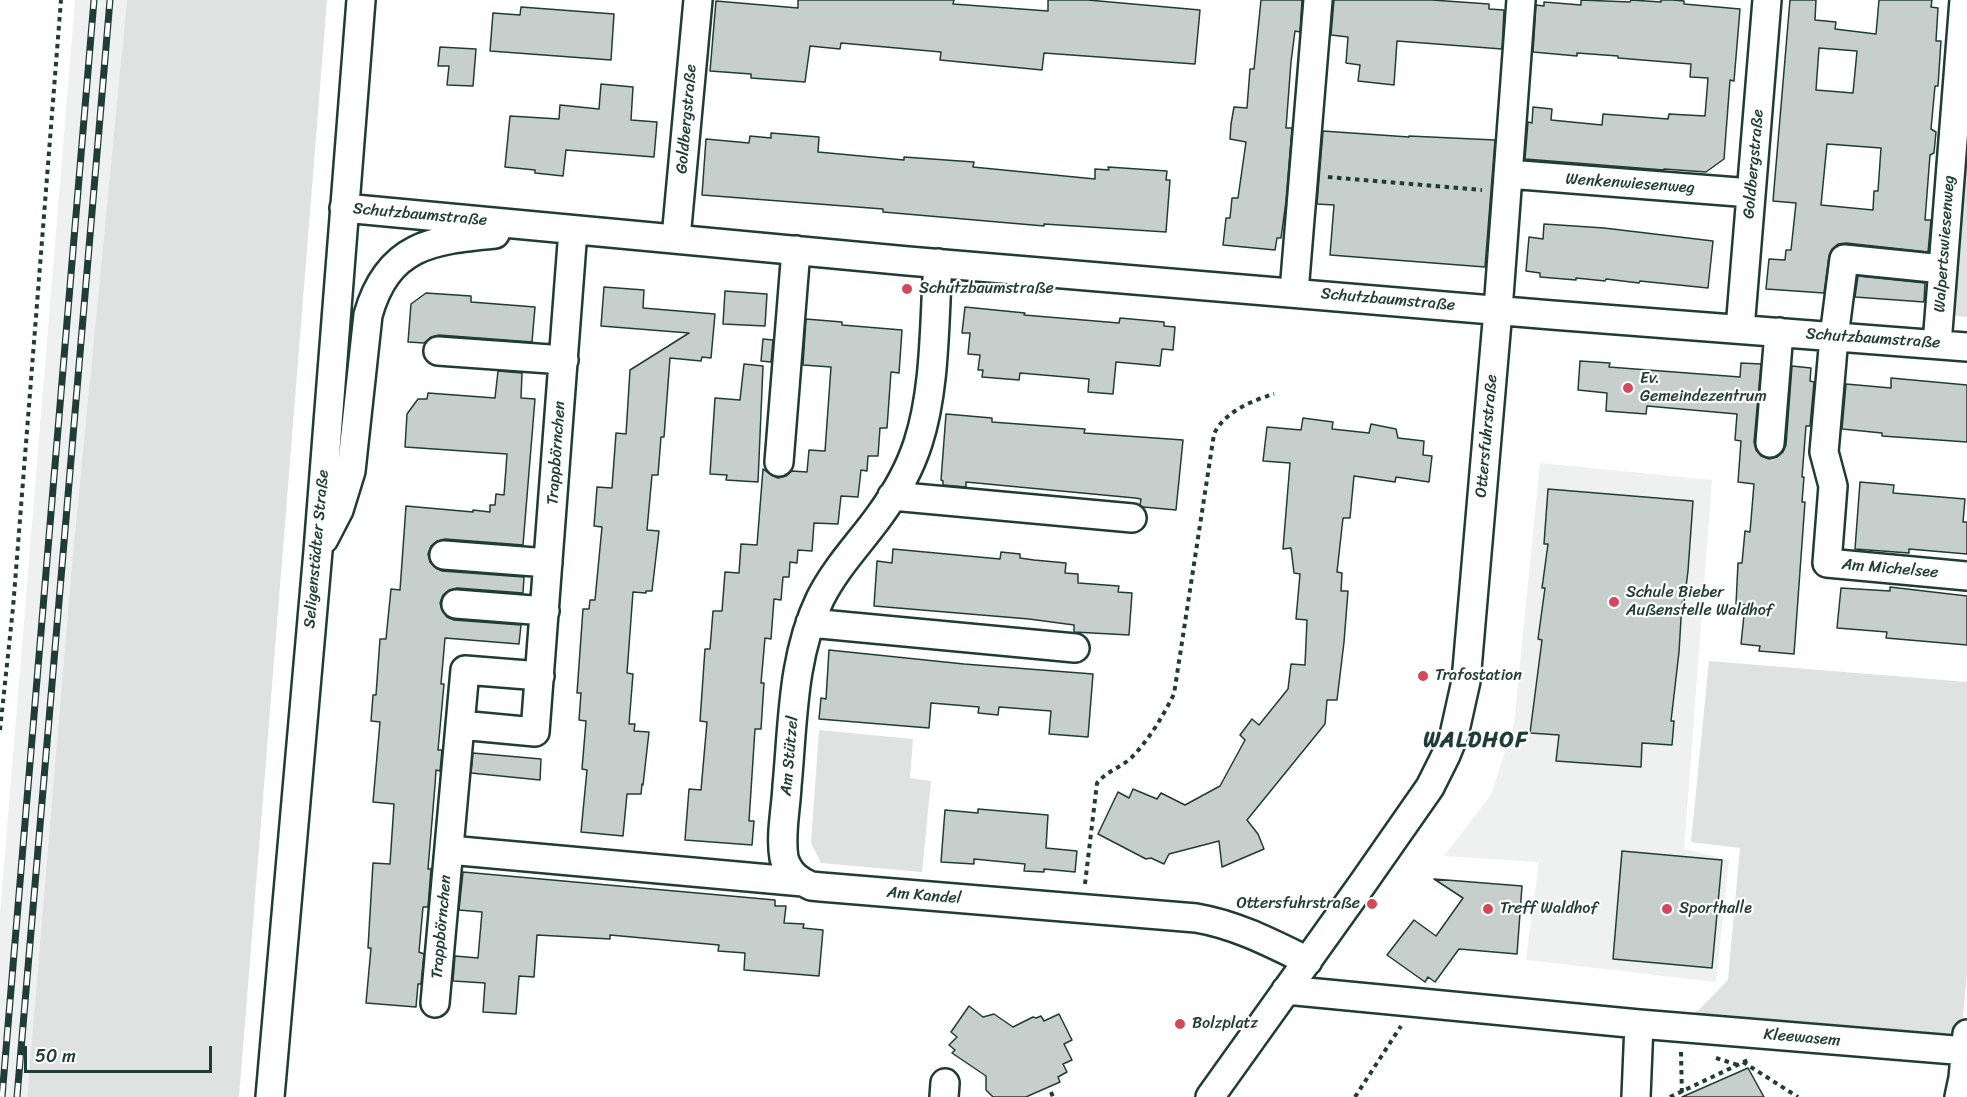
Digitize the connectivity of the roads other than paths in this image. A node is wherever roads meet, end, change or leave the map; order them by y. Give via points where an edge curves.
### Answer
1 (361, 0) edge
2 (698, 0) edge
3 (1318, 0) edge
4 (1521, 0) edge
5 (1767, 0) edge
6 (1965, 4) edge
7 (1960, 143) edge
8 (1507, 183) junction
9 (1751, 193) junction
10 (344, 208) junction
11 (566, 229) junction
12 (676, 238) junction
13 (796, 250) junction
14 (938, 263) junction
15 (1942, 269) junction
16 (1311, 300) junction
17 (1498, 310) junction
18 (1740, 329) junction
19 (1779, 332) junction
20 (1834, 336) junction
21 (1937, 344) junction
22 (1967, 347) edge
23 (438, 351) dead end
24 (564, 360) junction
25 (1770, 443) dead end
26 (779, 462) dead end
27 (892, 496) junction
28 (1131, 518) dead end
29 (318, 551) junction
30 (444, 555) dead end
31 (548, 563) junction
32 (1967, 576) edge
33 (456, 604) dead end
34 (545, 611) junction
35 (810, 623) junction
36 (1075, 648) dead end
37 (540, 676) junction
38 (460, 725) junction
39 (449, 850) junction
40 (803, 882) junction
41 (1308, 961) junction
42 (1286, 990) junction
43 (435, 1003) dead end
44 (1639, 1024) junction
45 (1966, 1045) edge
46 (270, 1097) edge
47 (1210, 1097) edge
48 (1636, 1097) edge
49 (1959, 1097) edge

1 - 10 street, Seligenstädter Straße
2 - 12 street, Goldbergstraße
3 - 16 street via 1304,174
4 - 8 street
5 - 9 street, Goldbergstraße
6 - 7 street, Walpertswiesenweg
7 - 15 street, Walpertswiesenweg
8 - 9 street, Wenkenwiesenweg
8 - 17 street
9 - 18 street, Goldbergstraße
10 - 11 street, Schutzbaumstraße
10 - 29 street, Seligenstädter Straße
11 - 12 street, Schutzbaumstraße
11 - 24 street, Trappbörnchen
11 - 29 street via 433,242 396,263 382,277 368,315 351,471 339,510
12 - 13 street, Schutzbaumstraße
13 - 14 street, Schutzbaumstraße
13 - 26 street
14 - 16 street, Schutzbaumstraße
14 - 27 street, Am Stützel via 925,422
15 - 20 street via 1844,259
15 - 21 street, Walpertswiesenweg
16 - 17 street, Schutzbaumstraße
17 - 18 street, Schutzbaumstraße
17 - 41 street, Ottersfuhrstraße via 1466,681 1456,727 1430,787
18 - 19 street, Schutzbaumstraße
19 - 20 street, Schutzbaumstraße
19 - 25 street
20 - 21 street, Schutzbaumstraße
20 - 32 street, Am Michelsee via 1824,452 1833,486 1827,563
21 - 22 street, Schutzbaumstraße
23 - 24 street
24 - 31 street, Trappbörnchen
27 - 28 street
27 - 35 street, Am Stützel via 833,576
29 - 46 street, Seligenstädter Straße
30 - 31 street
31 - 34 street, Trappbörnchen
33 - 34 street
34 - 37 street, Trappbörnchen
35 - 36 street
35 - 40 street, Am Stützel via 796,677 783,837 787,865
37 - 38 street, Trappbörnchen via 465,670
37 - 38 street, Trappbörnchen via 535,732
38 - 39 street, Trappbörnchen
39 - 40 street, Am Kandel
39 - 43 street, Trappbörnchen
40 - 41 street, Am Kandel via 821,887 1196,918 1256,936
41 - 42 street, Ottersfuhrstraße
42 - 44 street, Kleewasem
42 - 47 street, Ottersfuhrstraße
44 - 45 street, Kleewasem
44 - 48 street
45 - 49 street

